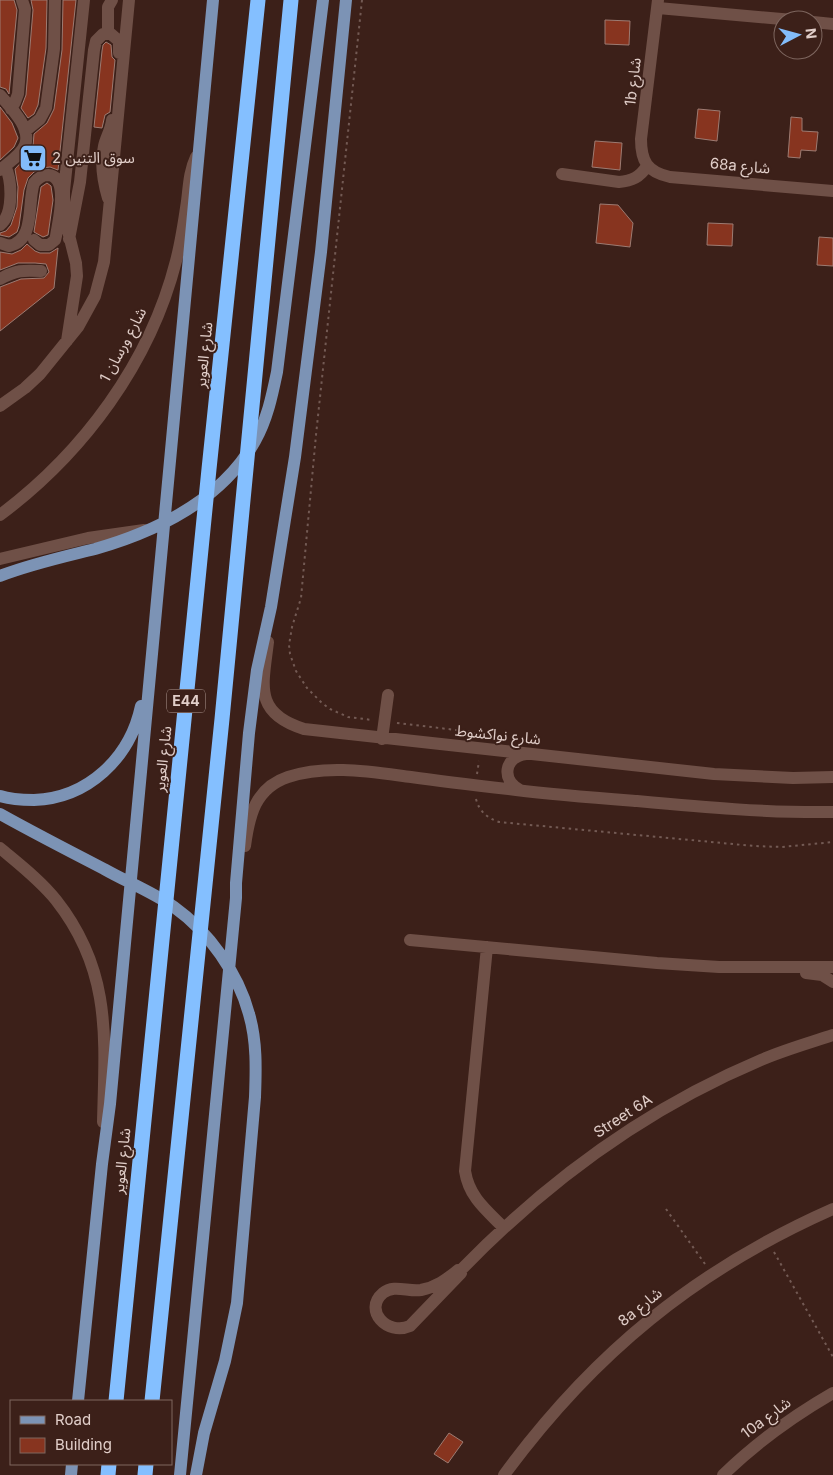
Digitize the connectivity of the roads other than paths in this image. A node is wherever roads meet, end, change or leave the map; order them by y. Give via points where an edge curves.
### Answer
1 (22, 0) edge
2 (55, 0) edge
3 (84, 0) edge
4 (112, 0) edge
5 (129, 0) edge
6 (213, 0) edge
7 (258, 0) edge
8 (291, 0) edge
9 (324, 0) edge
10 (346, 0) edge
11 (658, 4) edge
12 (773, 18) edge
13 (108, 33) junction
14 (19, 76) junction
15 (0, 90) edge
16 (0, 95) edge
17 (11, 109) junction
18 (25, 131) junction
19 (200, 148) junction
20 (82, 154) junction
21 (103, 156) junction
22 (647, 166) junction
23 (3, 168) edge
24 (562, 174) dead end
25 (833, 191) edge
26 (110, 207) junction
27 (0, 225) edge
28 (69, 239) junction
29 (34, 240) dead end
30 (0, 243) edge
31 (41, 271) dead end
32 (0, 279) edge
33 (67, 341) junction
34 (0, 406) edge
35 (26, 495) junction
36 (0, 506) edge
37 (0, 515) edge
38 (147, 530) junction
39 (0, 559) edge
40 (0, 576) edge
41 (271, 607) junction
42 (152, 655) junction
43 (388, 695) dead end
44 (382, 738) junction
45 (528, 754) junction
46 (833, 777) edge
47 (522, 791) junction
48 (0, 796) edge
49 (833, 812) edge
50 (0, 814) edge
51 (0, 848) edge
52 (236, 898) junction
53 (410, 940) dead end
54 (487, 947) junction
55 (776, 967) junction
56 (833, 967) edge
57 (833, 982) edge
58 (833, 1027) edge
59 (833, 1035) edge
60 (792, 1048) junction
61 (102, 1164) junction
62 (833, 1209) edge
63 (504, 1228) junction
64 (460, 1271) junction
65 (833, 1393) edge
66 (78, 1400) edge
67 (116, 1400) edge
68 (152, 1400) edge
69 (180, 1475) edge
70 (196, 1475) edge
71 (504, 1475) edge
72 (723, 1475) edge

1 - 14 street via 25,9
2 - 18 street via 54,49 46,108 40,119
3 - 28 street via 64,190 64,215
4 - 13 street via 108,7
5 - 26 street
6 - 19 main road
7 - 67 highway, شارع العوير / E44
8 - 68 highway, E44
9 - 38 main road via 270,408 255,441 235,470 180,516
10 - 41 main road via 321,252 295,456
11 - 12 street
11 - 22 street, 1b شارع via 641,139
13 - 20 street via 99,37 94,50
13 - 21 street via 120,46 112,128
14 - 15 street via 7,88
14 - 17 street via 18,94
16 - 17 street
17 - 18 street
18 - 23 street via 26,145
19 - 35 street, شارع ورسان 1 via 191,169 171,280 146,341 94,423 58,465
19 - 42 main road
20 - 21 street
20 - 28 street
21 - 26 street via 103,181
22 - 24 street via 636,179 628,182
22 - 25 street, 68a شارع via 670,177
23 - 27 street via 10,175 11,187 7,217
26 - 33 street via 104,262 95,296
28 - 33 street via 77,276
29 - 30 street via 40,245 49,245 55,240 61,187 51,176 42,176 34,182 27,230 21,241 9,246
31 - 32 street via 15,271
33 - 34 street via 40,374
35 - 36 street
35 - 37 street, شارع ورسان 1
38 - 39 street via 88,538
38 - 40 main road via 115,543
41 - 44 street, شارع نواكشوط via 264,695 278,717 304,729
41 - 52 main road via 257,670 249,733
42 - 48 main road via 130,739 115,761 96,779 73,792 47,800
42 - 61 main road
43 - 44 street
44 - 45 street, شارع نواكشوط
45 - 46 street, شارع نواكشوط via 714,774
45 - 47 street via 513,759 507,773 509,781
47 - 49 street via 714,808
47 - 52 street via 359,771 306,772 286,778 268,788 255,803 249,820
50 - 70 main road via 147,891 195,924 228,966 249,1014 256,1066 255,1097 237,1303
51 - 61 street via 55,899 81,938 93,967 103,1005 105,1029
52 - 69 main road
53 - 54 street
54 - 55 street via 658,963
54 - 63 street via 465,1171 475,1199
55 - 56 street
55 - 57 street via 791,974 822,975
58 - 60 street
59 - 60 street, Street 6A
60 - 63 street, Street 6A via 719,1079 637,1125 556,1183
61 - 66 main road
62 - 71 street, 8a شارع via 768,1241 712,1274 645,1322 563,1400
63 - 64 street, Street 6A
64 - 64 street, Street 6A via 428,1288 388,1290 378,1300 376,1310 380,1319 392,1328 410,1326
65 - 72 street, 10a شارع via 773,1432

